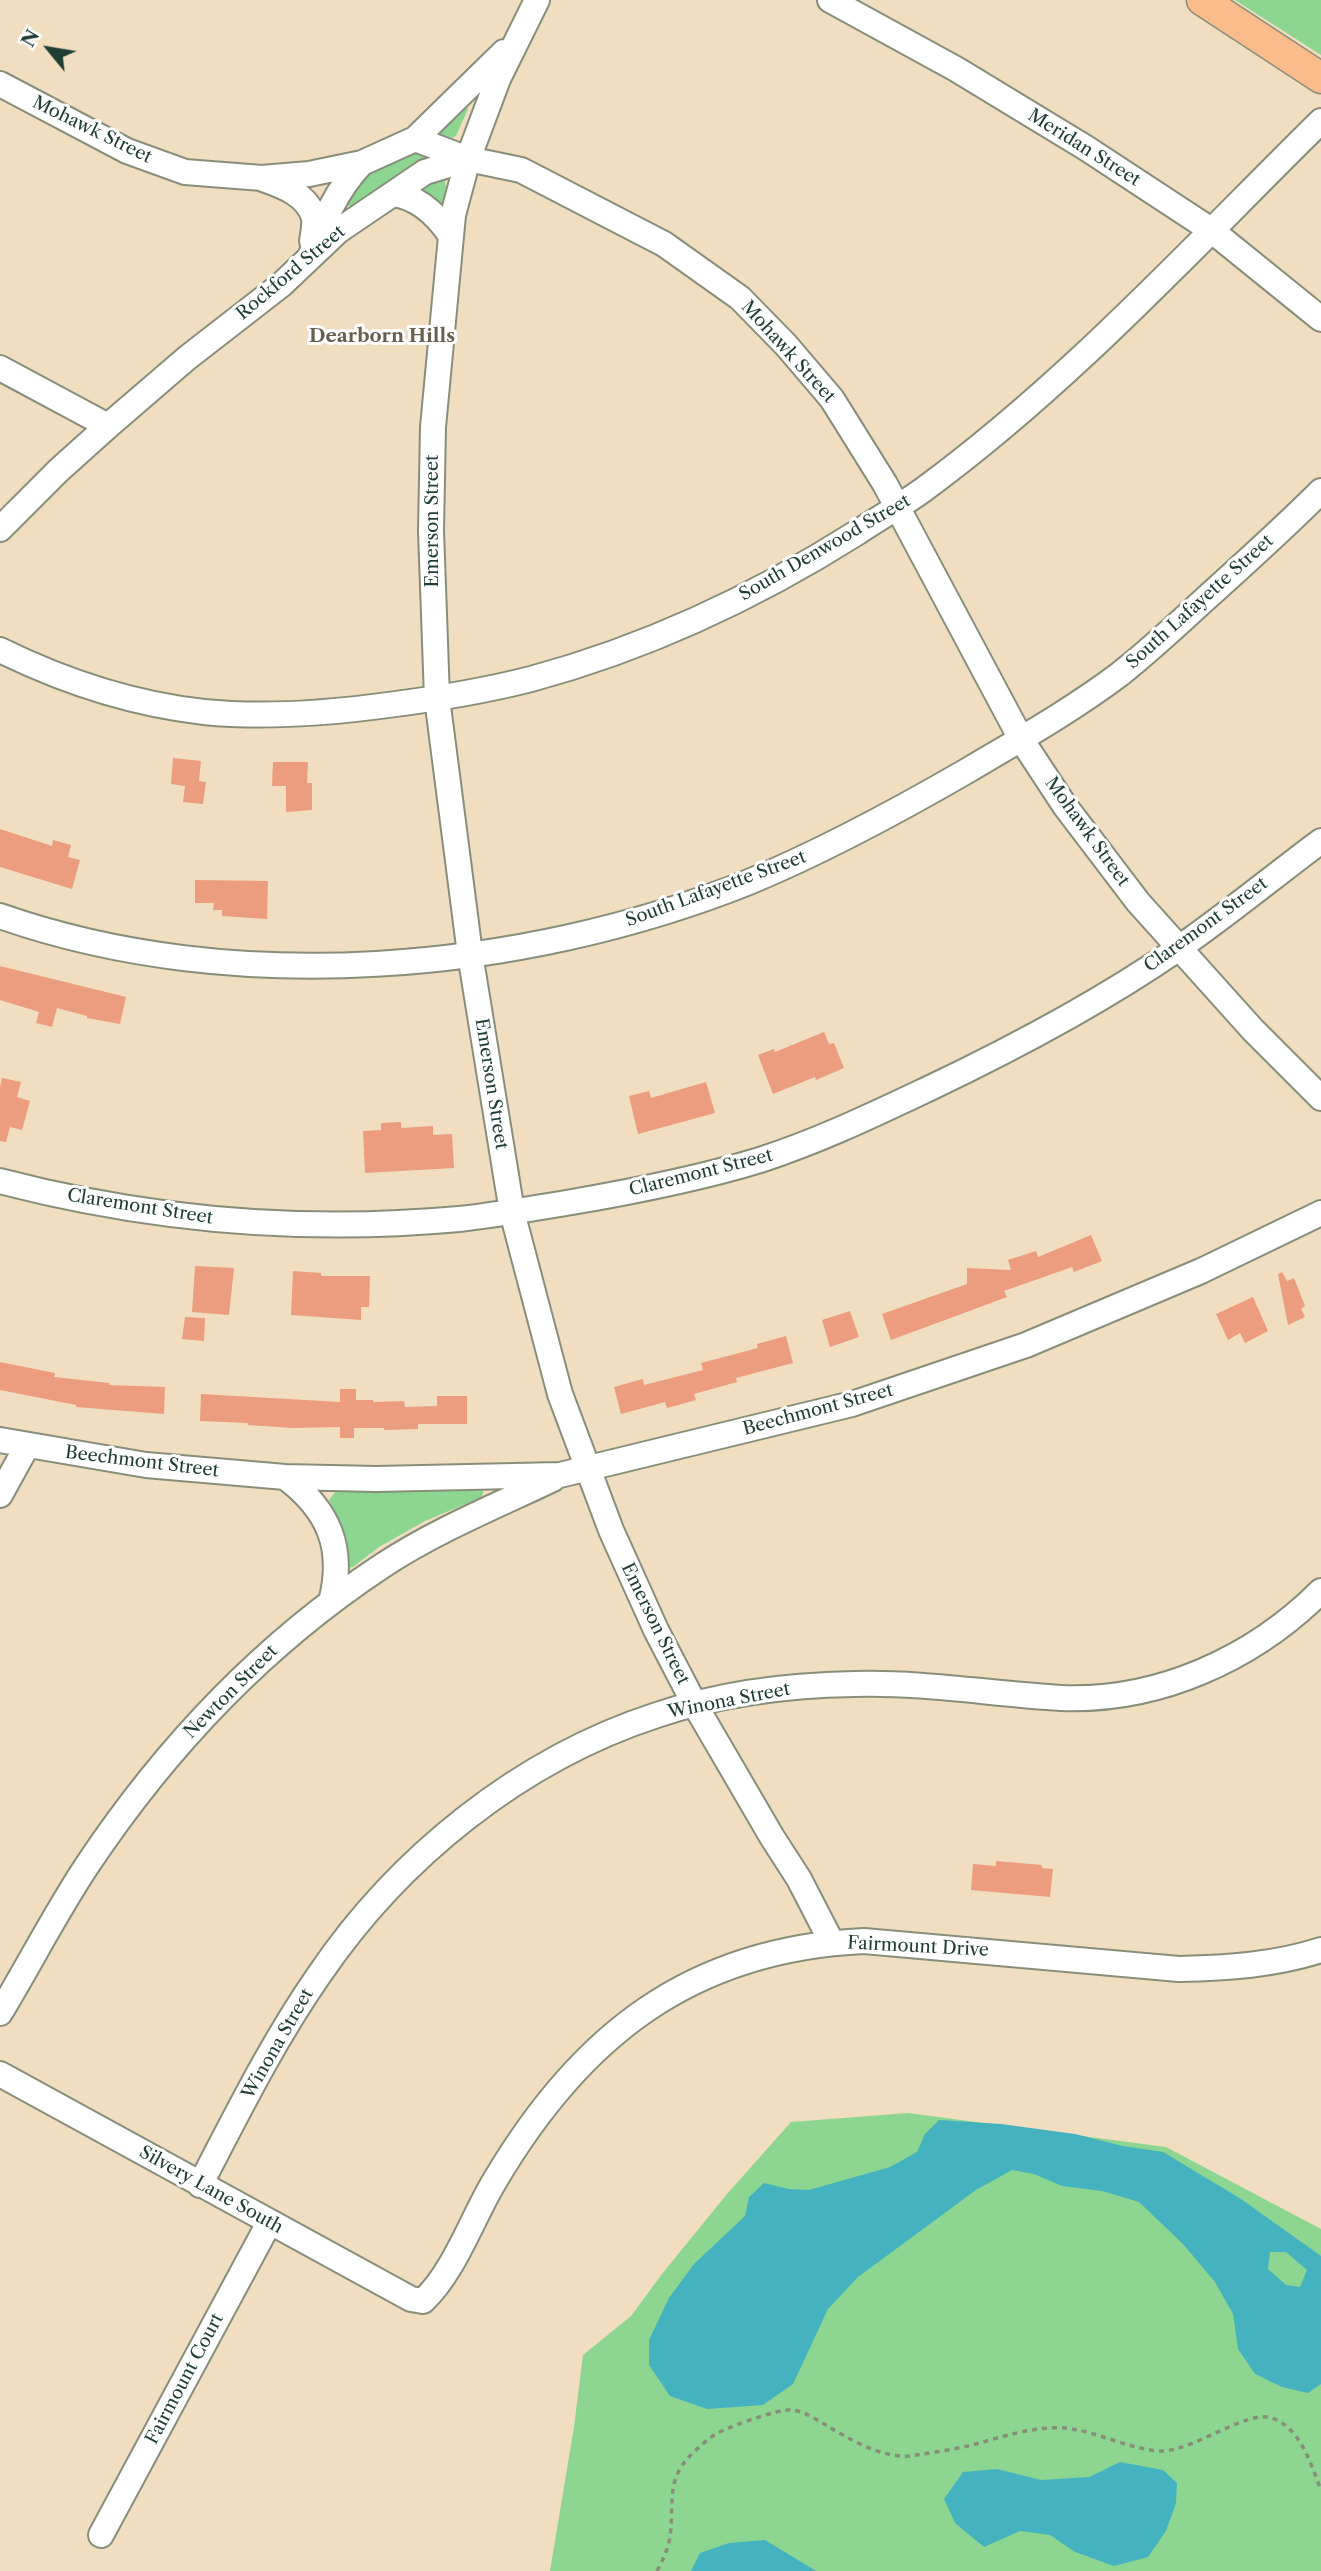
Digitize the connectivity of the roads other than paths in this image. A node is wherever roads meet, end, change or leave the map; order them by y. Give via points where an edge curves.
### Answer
1 (537, 0) edge
2 (830, 0) edge
3 (1202, 0) edge
4 (516, 40) junction
5 (1321, 78) edge
6 (0, 84) edge
7 (1321, 121) edge
8 (415, 139) junction
9 (468, 159) junction
10 (362, 163) junction
11 (262, 178) junction
12 (393, 194) junction
13 (1211, 230) junction
14 (451, 236) junction
15 (311, 255) junction
16 (1321, 319) edge
17 (0, 368) edge
18 (108, 426) junction
19 (1321, 491) edge
20 (897, 506) junction
21 (0, 528) edge
22 (0, 650) edge
23 (437, 698) junction
24 (1021, 738) junction
25 (1321, 841) edge
26 (0, 916) edge
27 (1179, 948) junction
28 (470, 954) junction
29 (1321, 1098) edge
30 (0, 1181) edge
31 (512, 1212) junction
32 (1321, 1213) edge
33 (0, 1440) edge
34 (27, 1446) junction
35 (587, 1470) junction
36 (560, 1475) junction
37 (285, 1477) junction
38 (0, 1495) edge
39 (1321, 1592) edge
40 (331, 1602) junction
41 (695, 1705) junction
42 (832, 1943) junction
43 (1321, 1950) edge
44 (0, 2013) edge
45 (0, 2074) edge
46 (200, 2185) junction
47 (269, 2223) junction
48 (423, 2301) joint
49 (101, 2535) dead end

1 - 4 street
2 - 13 street, Meridan Street via 957,69
3 - 5 main road
4 - 8 street
4 - 9 street
6 - 11 street, Mohawk Street via 139,156 185,172
7 - 13 street, South Denwood Street
8 - 9 street, Mohawk Street
8 - 10 street, Mohawk Street
9 - 12 street, Rockford Street via 425,172
9 - 14 street, Emerson Street
9 - 20 street, Mohawk Street via 521,170 664,244 740,298 832,399
10 - 11 street, Mohawk Street
10 - 15 street via 334,200
11 - 15 street via 290,190 307,204 314,219
12 - 14 street via 405,195 429,210
12 - 15 street, Rockford Street
13 - 16 street, Meridan Street
13 - 20 street, South Denwood Street via 1032,402 919,494
14 - 23 street, Emerson Street via 433,427 431,531
15 - 18 street, Rockford Street via 281,285
17 - 18 street
18 - 21 street, Rockford Street
19 - 24 street, South Lafayette Street via 1122,672
20 - 23 street, South Denwood Street via 783,576 676,628 531,679
20 - 24 street, Mohawk Street
22 - 23 street, South Denwood Street via 87,688 205,712 342,711
23 - 28 street, Emerson Street
24 - 27 street, Mohawk Street via 1096,848
24 - 28 street, South Lafayette Street via 879,821 747,882 573,938
25 - 27 street, Claremont Street
26 - 28 street, South Lafayette Street via 118,946 210,960 333,965
27 - 29 street, Mohawk Street
27 - 31 street, Claremont Street via 1023,1041 818,1139 686,1181
28 - 31 street, Emerson Street
30 - 31 street, Claremont Street via 137,1210 246,1222 358,1225
31 - 35 street, Emerson Street via 560,1394
32 - 35 street, Beechmont Street via 1201,1271 1026,1345 852,1404
33 - 34 street, Beechmont Street
34 - 37 street, Beechmont Street via 146,1465
34 - 38 street
35 - 36 street, Beechmont Street
35 - 41 street, Emerson Street via 656,1630
36 - 37 street, Beechmont Street
36 - 40 street, Newton Street via 385,1564
37 - 40 street via 313,1501 330,1532 337,1567
39 - 41 street, Winona Street via 1235,1656 1186,1678 1134,1692 1063,1698 924,1685 856,1684 764,1692
40 - 44 street, Newton Street via 240,1679 145,1785 86,1867
41 - 42 street, Emerson Street
41 - 46 street, Winona Street via 622,1728 554,1761 484,1805 418,1860 359,1922 319,1974
42 - 43 street, Fairmount Drive via 895,1942 1179,1969 1229,1968
42 - 48 street, Fairmount Drive via 774,1952 717,1971 663,1998 608,2038 565,2081 519,2141 442,2279
45 - 46 street, Silvery Lane South
46 - 47 street, Silvery Lane South
47 - 48 street, Silvery Lane South via 411,2299
47 - 49 street, Fairmount Court

